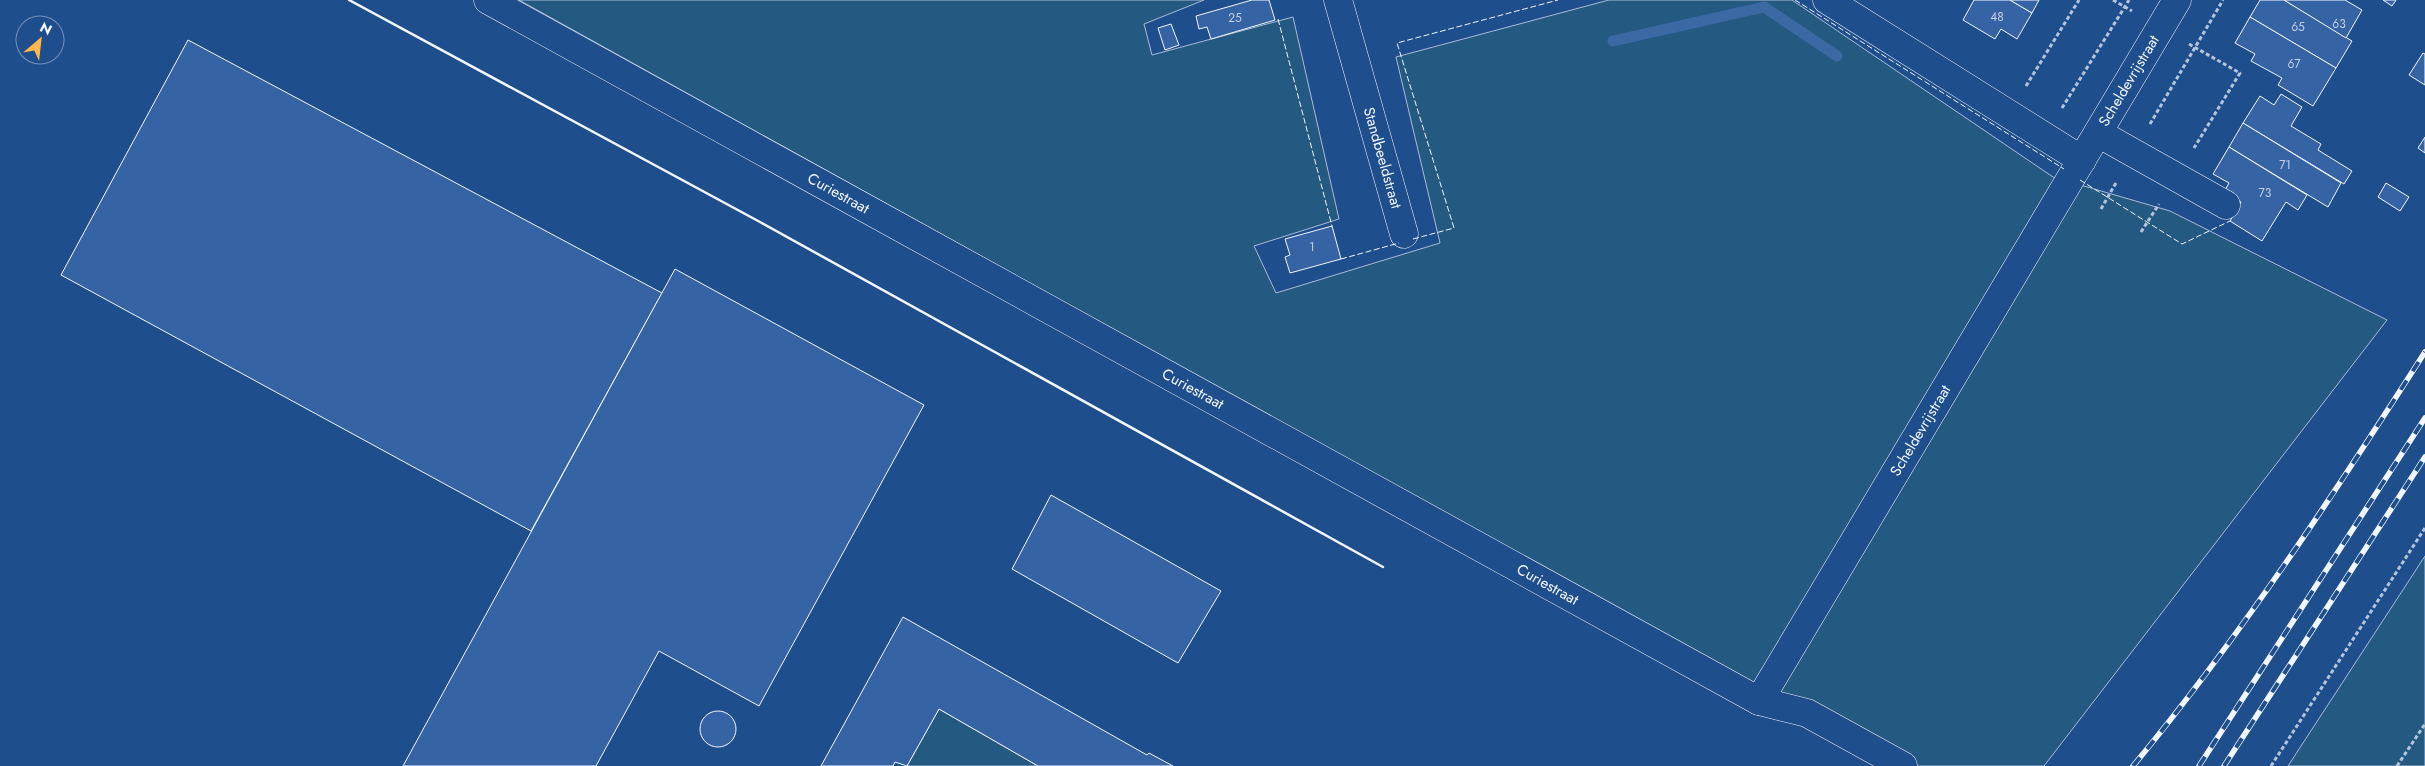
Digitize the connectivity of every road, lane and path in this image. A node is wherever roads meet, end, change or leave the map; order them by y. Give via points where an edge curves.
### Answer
1 (488, 0) edge
2 (1338, 0) edge
3 (1827, 0) edge
4 (2079, 0) edge
5 (2113, 0) edge
6 (2129, 0) edge
7 (2177, 0) edge
8 (2223, 0) edge
9 (2125, 7) junction
10 (2160, 28) junction
11 (2195, 47) junction
12 (2009, 114) junction
13 (2098, 133) junction
14 (2045, 136) junction
15 (2133, 154) junction
16 (2082, 160) junction
17 (2175, 178) junction
18 (2226, 206) dead end
19 (2101, 209) dead end
20 (2141, 232) dead end
21 (1404, 234) dead end
22 (2425, 528) edge
23 (1759, 701) junction
24 (2425, 724) edge
25 (1903, 766) edge
26 (2271, 766) edge
27 (2397, 766) edge

1 - 23 street, Curiestraat
2 - 21 street, Standbeeldstraat
3 - 12 street
4 - 12 path
5 - 9 path
6 - 9 path
7 - 10 street, Scheldevrijstraat
8 - 11 path
9 - 10 path
9 - 14 path
10 - 11 path
10 - 13 street, Scheldevrijstraat
11 - 15 path
11 - 17 path via 2240,73
12 - 14 street
13 - 15 street
13 - 16 street, Scheldevrijstraat
14 - 16 street
15 - 17 street
15 - 19 path
16 - 23 street, Scheldevrijstraat
17 - 18 street
17 - 20 path
22 - 26 path
23 - 25 street, Curiestraat via 1807,713
24 - 27 path

